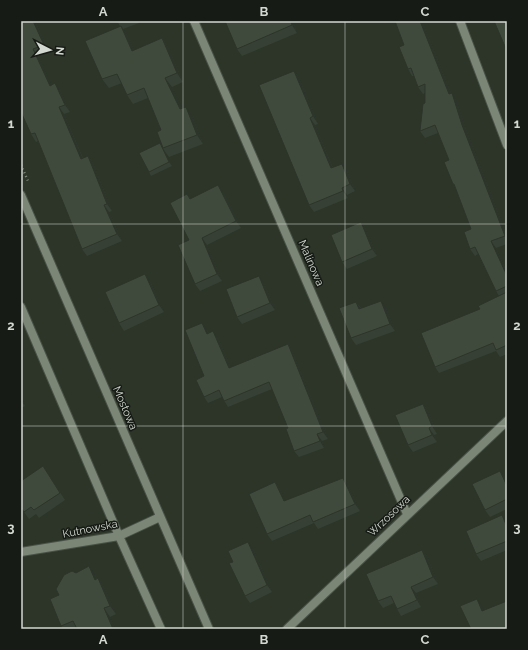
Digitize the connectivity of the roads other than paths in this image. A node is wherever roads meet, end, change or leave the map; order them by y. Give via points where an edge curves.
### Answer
1 (194, 21) edge
2 (460, 21) edge
3 (507, 145) edge
4 (21, 195) edge
5 (21, 307) edge
6 (507, 421) edge
7 (407, 514) junction
8 (160, 517) junction
9 (119, 536) junction
10 (21, 552) edge
11 (161, 629) edge
12 (208, 629) edge
13 (287, 629) edge

1 - 7 street, Malinowa
2 - 3 street
4 - 8 street, Mostowa
5 - 9 street
6 - 7 street, Wrzosowa
7 - 13 street, Wrzosowa
8 - 9 street, Kutnowska
8 - 12 street, Mostowa
9 - 10 street, Kutnowska
9 - 11 street

